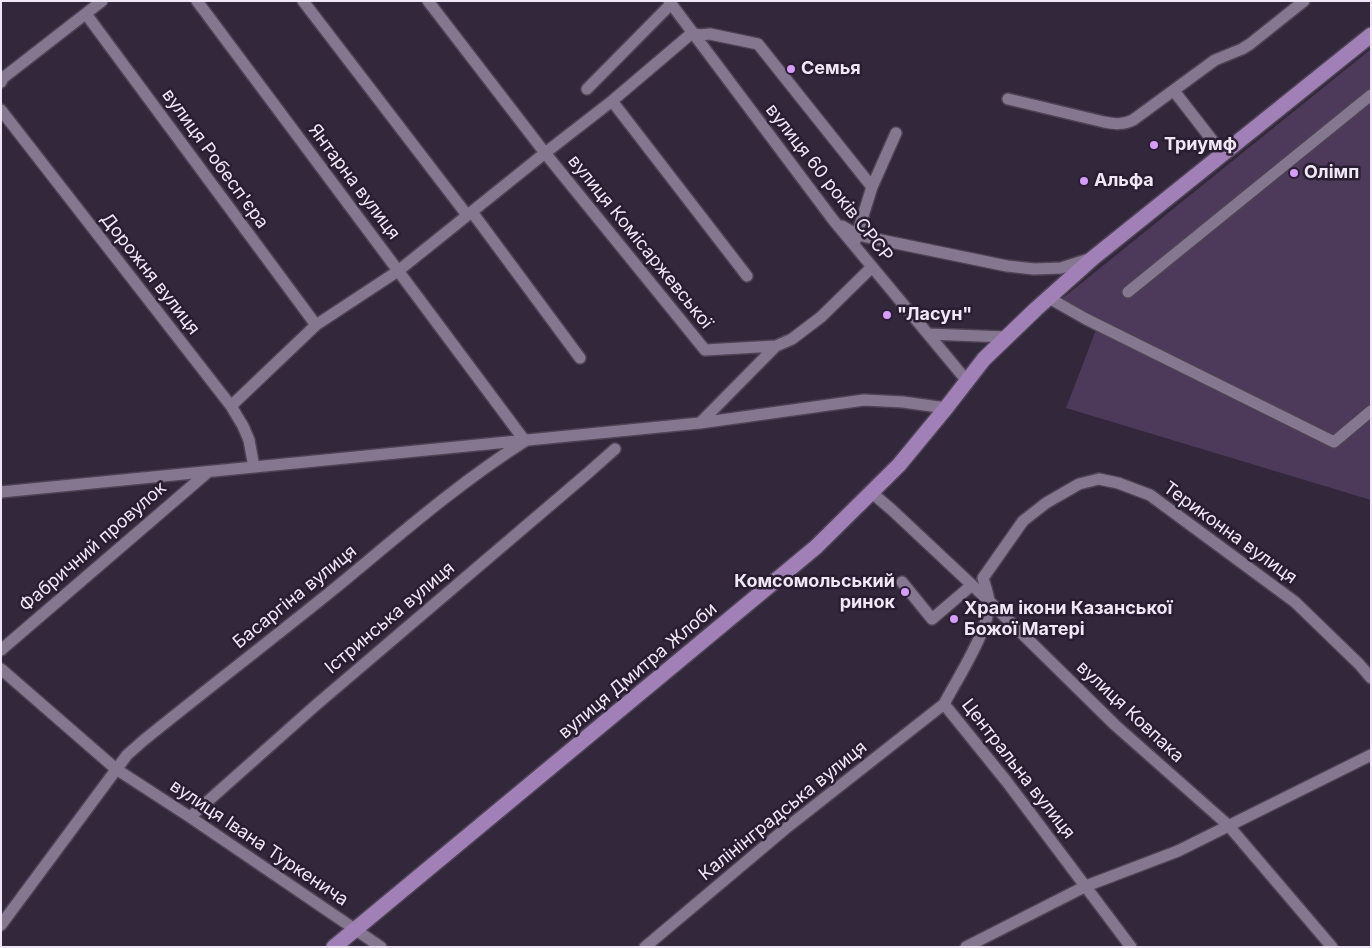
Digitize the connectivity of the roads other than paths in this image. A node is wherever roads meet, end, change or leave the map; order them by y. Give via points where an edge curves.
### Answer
1 (102, 1) edge
2 (197, 1) edge
3 (303, 1) edge
4 (428, 1) edge
5 (1304, 1) edge
6 (670, 3) edge
7 (86, 14) junction
8 (692, 33) junction
9 (1371, 35) edge
10 (1, 82) edge
11 (587, 89) dead end
12 (1174, 90) junction
13 (1371, 95) edge
14 (1008, 99) dead end
15 (612, 101) junction
16 (1, 110) edge
17 (896, 132) dead end
18 (545, 153) junction
19 (1223, 154) junction
20 (872, 187) junction
21 (470, 214) junction
22 (856, 240) junction
23 (1093, 258) junction
24 (872, 267) junction
25 (398, 271) junction
26 (747, 276) dead end
27 (1128, 292) dead end
28 (1049, 298) junction
29 (316, 325) junction
30 (928, 334) junction
31 (1006, 337) junction
32 (776, 346) junction
33 (580, 358) dead end
34 (967, 381) junction
35 (230, 406) junction
36 (946, 408) junction
37 (1371, 411) edge
38 (700, 423) junction
39 (525, 441) junction
40 (615, 449) dead end
41 (254, 467) junction
42 (208, 472) junction
43 (1, 492) edge
44 (871, 492) junction
45 (902, 582) dead end
46 (972, 585) junction
47 (989, 601) junction
48 (1, 650) edge
49 (1, 669) edge
50 (1371, 678) edge
51 (944, 704) junction
52 (1371, 755) edge
53 (116, 769) junction
54 (190, 817) junction
55 (1228, 825) junction
56 (1086, 886) junction
57 (1, 925) edge
58 (356, 929) junction
59 (334, 947) edge
60 (381, 947) edge
61 (645, 947) edge
62 (966, 947) edge
63 (1131, 947) edge
64 (1332, 947) edge

1 - 7 street
2 - 25 street, Янтарна вулиця
3 - 21 street
4 - 18 street, вулиця Комісаржевської
5 - 12 street via 1250,44 1216,60
6 - 8 street, вулиця 60 років СРСР
6 - 11 street
7 - 10 street
7 - 29 street, вулиця Робесп'єра
8 - 15 street
8 - 20 street via 758,44
8 - 22 street, вулиця 60 років СРСР via 834,221
9 - 19 main road, вулиця Дмитра Жлоби
12 - 14 street via 1133,120 1117,124
12 - 19 street
13 - 27 street
15 - 18 street
15 - 26 street
16 - 35 street, Дорожня вулиця
17 - 20 street
18 - 21 street
18 - 32 street, вулиця Комісаржевської via 705,350
19 - 23 main road, вулиця Дмитра Жлоби
20 - 22 street
21 - 25 street
21 - 33 street
22 - 23 street via 1034,269 1061,268
22 - 24 street, вулиця 60 років СРСР
23 - 28 main road, вулиця Дмитра Жлоби
24 - 30 street, вулиця 60 років СРСР
24 - 32 street, вулиця Комісаржевської via 821,317 792,339
25 - 29 street
25 - 39 street, Янтарна вулиця
28 - 31 main road, вулиця Дмитра Жлоби
28 - 37 street via 1334,442
29 - 35 street
30 - 31 street
30 - 34 street, вулиця 60 років СРСР
31 - 34 main road, вулиця Дмитра Жлоби via 984,358
32 - 38 street
34 - 36 main road, вулиця Дмитра Жлоби
35 - 41 street, Дорожня вулиця via 249,440
36 - 38 street via 864,400
36 - 44 main road, вулиця Дмитра Жлоби via 899,465
38 - 39 street
39 - 41 street
39 - 53 street, Басаргіна вулиця via 418,520 144,740
40 - 54 street, Істринська вулиця via 316,704
41 - 42 street
42 - 43 street
42 - 48 street, Фабричний провулок
44 - 46 street, вулиця Ковпака
44 - 58 main road, вулиця Дмитра Жлоби via 816,547
45 - 46 street via 932,619
46 - 47 street, вулиця Ковпака
47 - 50 street, Териконна вулиця via 983,578 1024,520 1079,484 1099,479 1150,495 1295,602
47 - 51 street, Центральна вулиця via 981,635
47 - 55 street, вулиця Ковпака via 1115,725
49 - 53 street, вулиця Івана Туркенича
51 - 56 street, Центральна вулиця
51 - 61 street, Калінінградська вулиця via 785,829
52 - 55 street
53 - 54 street, вулиця Івана Туркенича
53 - 57 street, Басаргіна вулиця
54 - 58 street, вулиця Івана Туркенича
55 - 56 street via 1178,851
55 - 64 street, вулиця Ковпака
56 - 62 street
56 - 63 street, Центральна вулиця
58 - 59 main road, вулиця Дмитра Жлоби
58 - 60 street, вулиця Івана Туркенича

